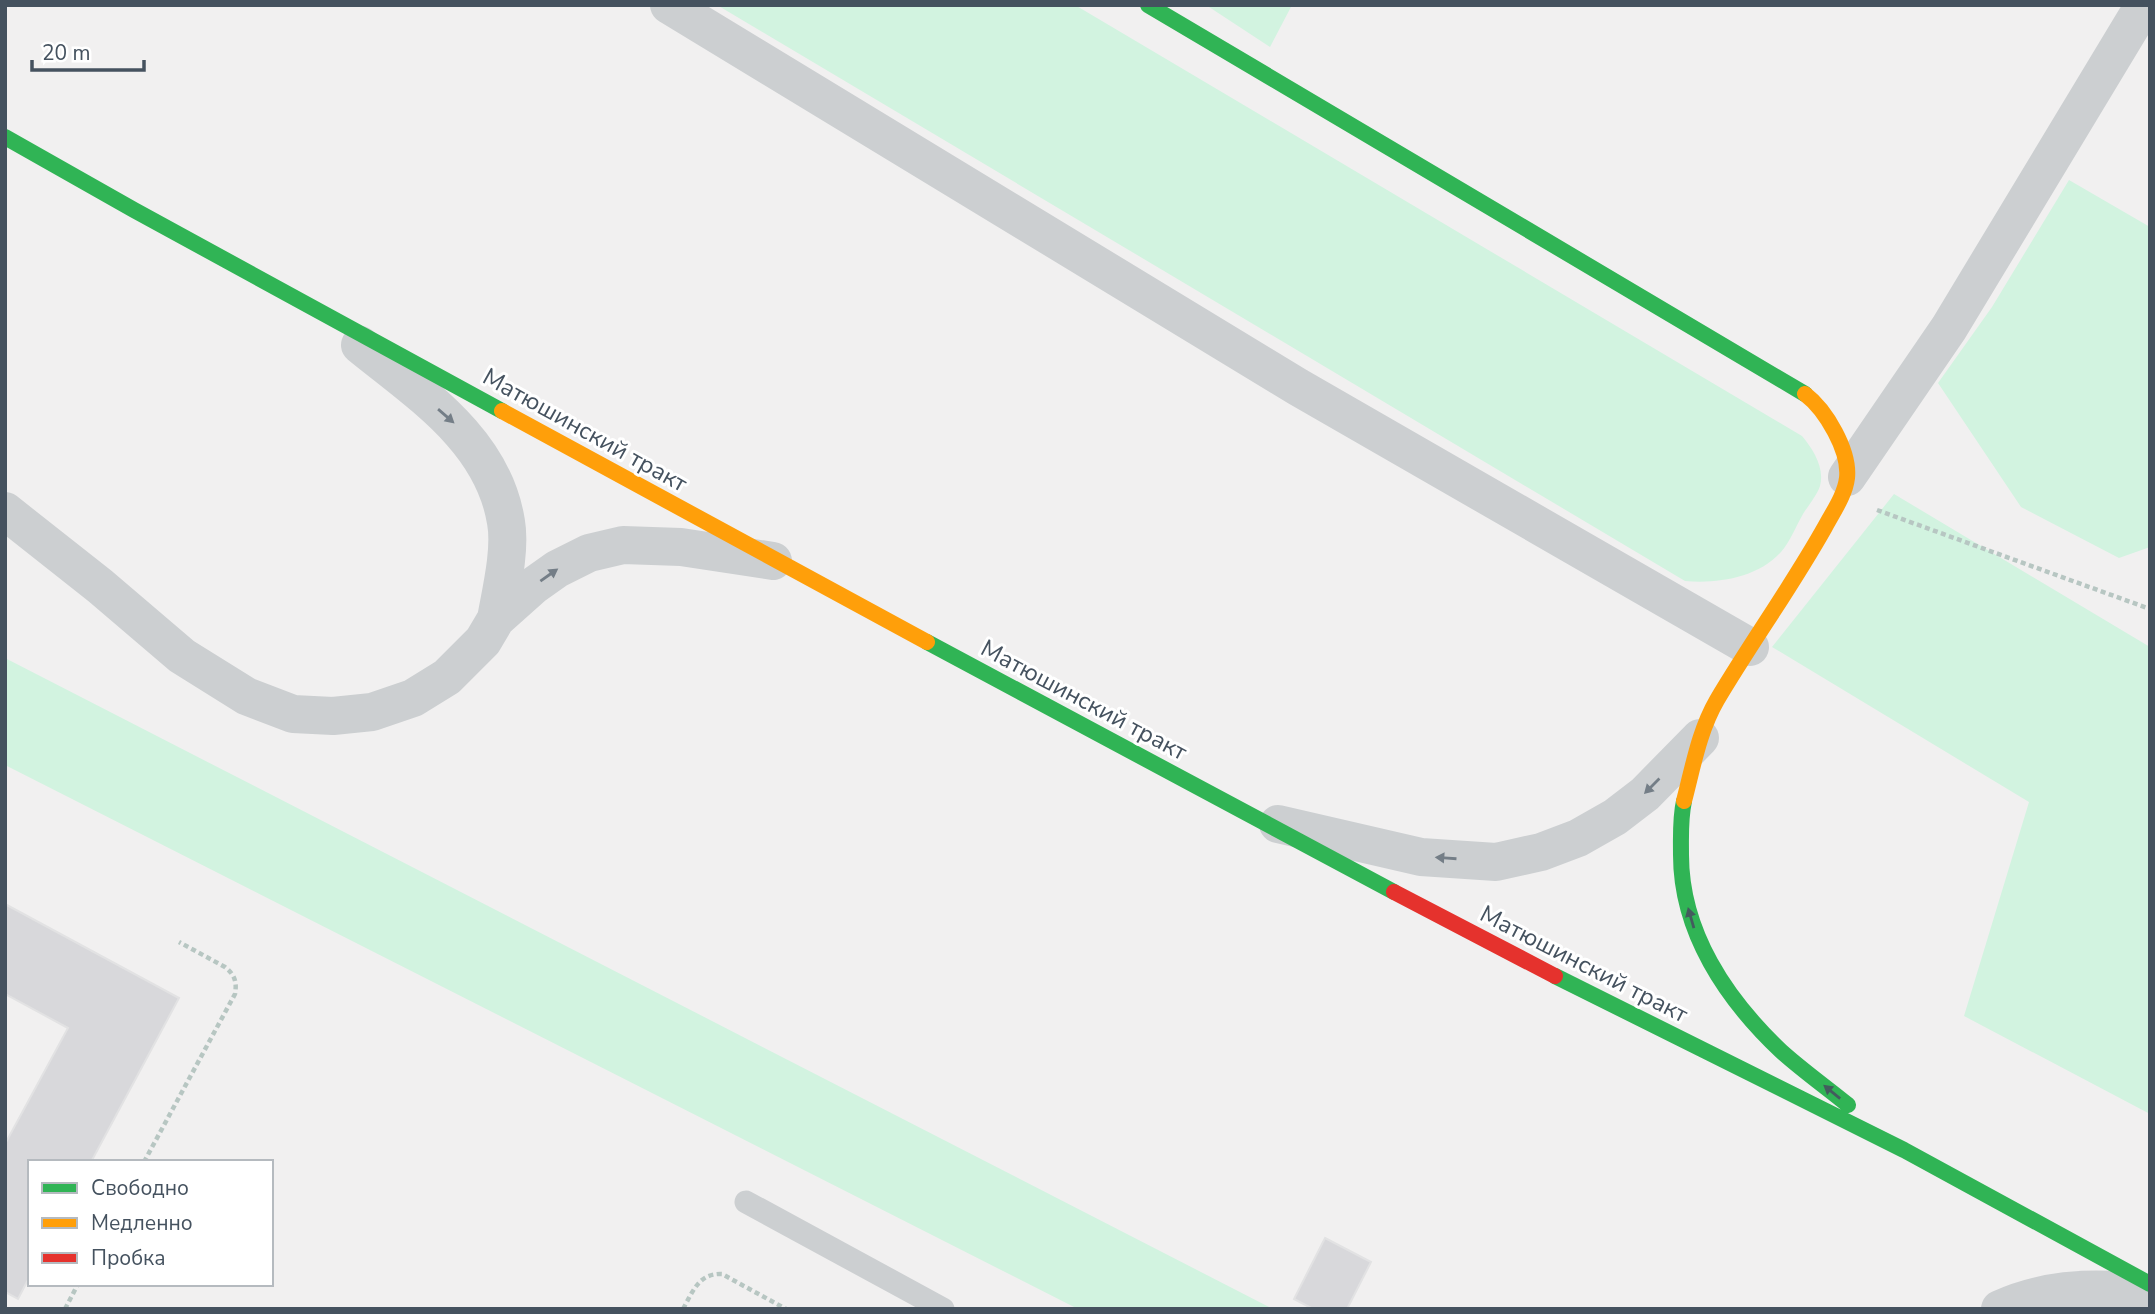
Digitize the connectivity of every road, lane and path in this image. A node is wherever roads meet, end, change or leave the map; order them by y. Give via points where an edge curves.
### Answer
1 (670, 5) edge
2 (1148, 5) edge
3 (2144, 5) edge
4 (5, 137) edge
5 (318, 310) junction
6 (1844, 487) junction
7 (5, 511) edge
8 (778, 562) junction
9 (2150, 609) edge
10 (496, 618) junction
11 (1751, 647) junction
12 (1700, 737) junction
13 (1254, 818) junction
14 (179, 942) dead end
15 (1904, 1150) junction
16 (145, 1160) edge
17 (746, 1202) dead end
18 (2150, 1284) edge
19 (77, 1286) edge
20 (2150, 1294) edge
21 (65, 1309) edge
22 (683, 1309) edge
23 (786, 1309) edge
24 (943, 1309) edge
25 (2000, 1309) edge

1 - 11 street via 1298,387
2 - 6 main road via 1808,396 1831,424 1844,456
3 - 6 street via 1949,328
4 - 5 main road, Матюшинский тракт
5 - 8 main road, Матюшинский тракт
5 -> 10 street via 453,421 482,457 499,492 507,525
6 - 9 path
6 - 11 main road via 1802,567
7 - 10 street via 182,656 246,696 293,714 372,712 413,698 447,677 483,641
10 -> 8 street via 557,569 589,553 623,545 681,547
8 - 13 main road, Матюшинский тракт
11 - 12 main road
12 -> 13 street via 1645,794 1615,817 1541,852 1496,862 1421,857
15 -> 12 main road via 1781,1051 1737,1004 1709,962 1691,922 1681,873 1681,815
13 - 15 main road, Матюшинский тракт via 1552,975
14 - 16 path via 232,973 235,994
15 - 18 main road, Матюшинский тракт
17 - 24 lane
19 - 21 path
20 - 25 street via 2081,1289 2048,1293
22 - 23 path via 702,1278 722,1274

